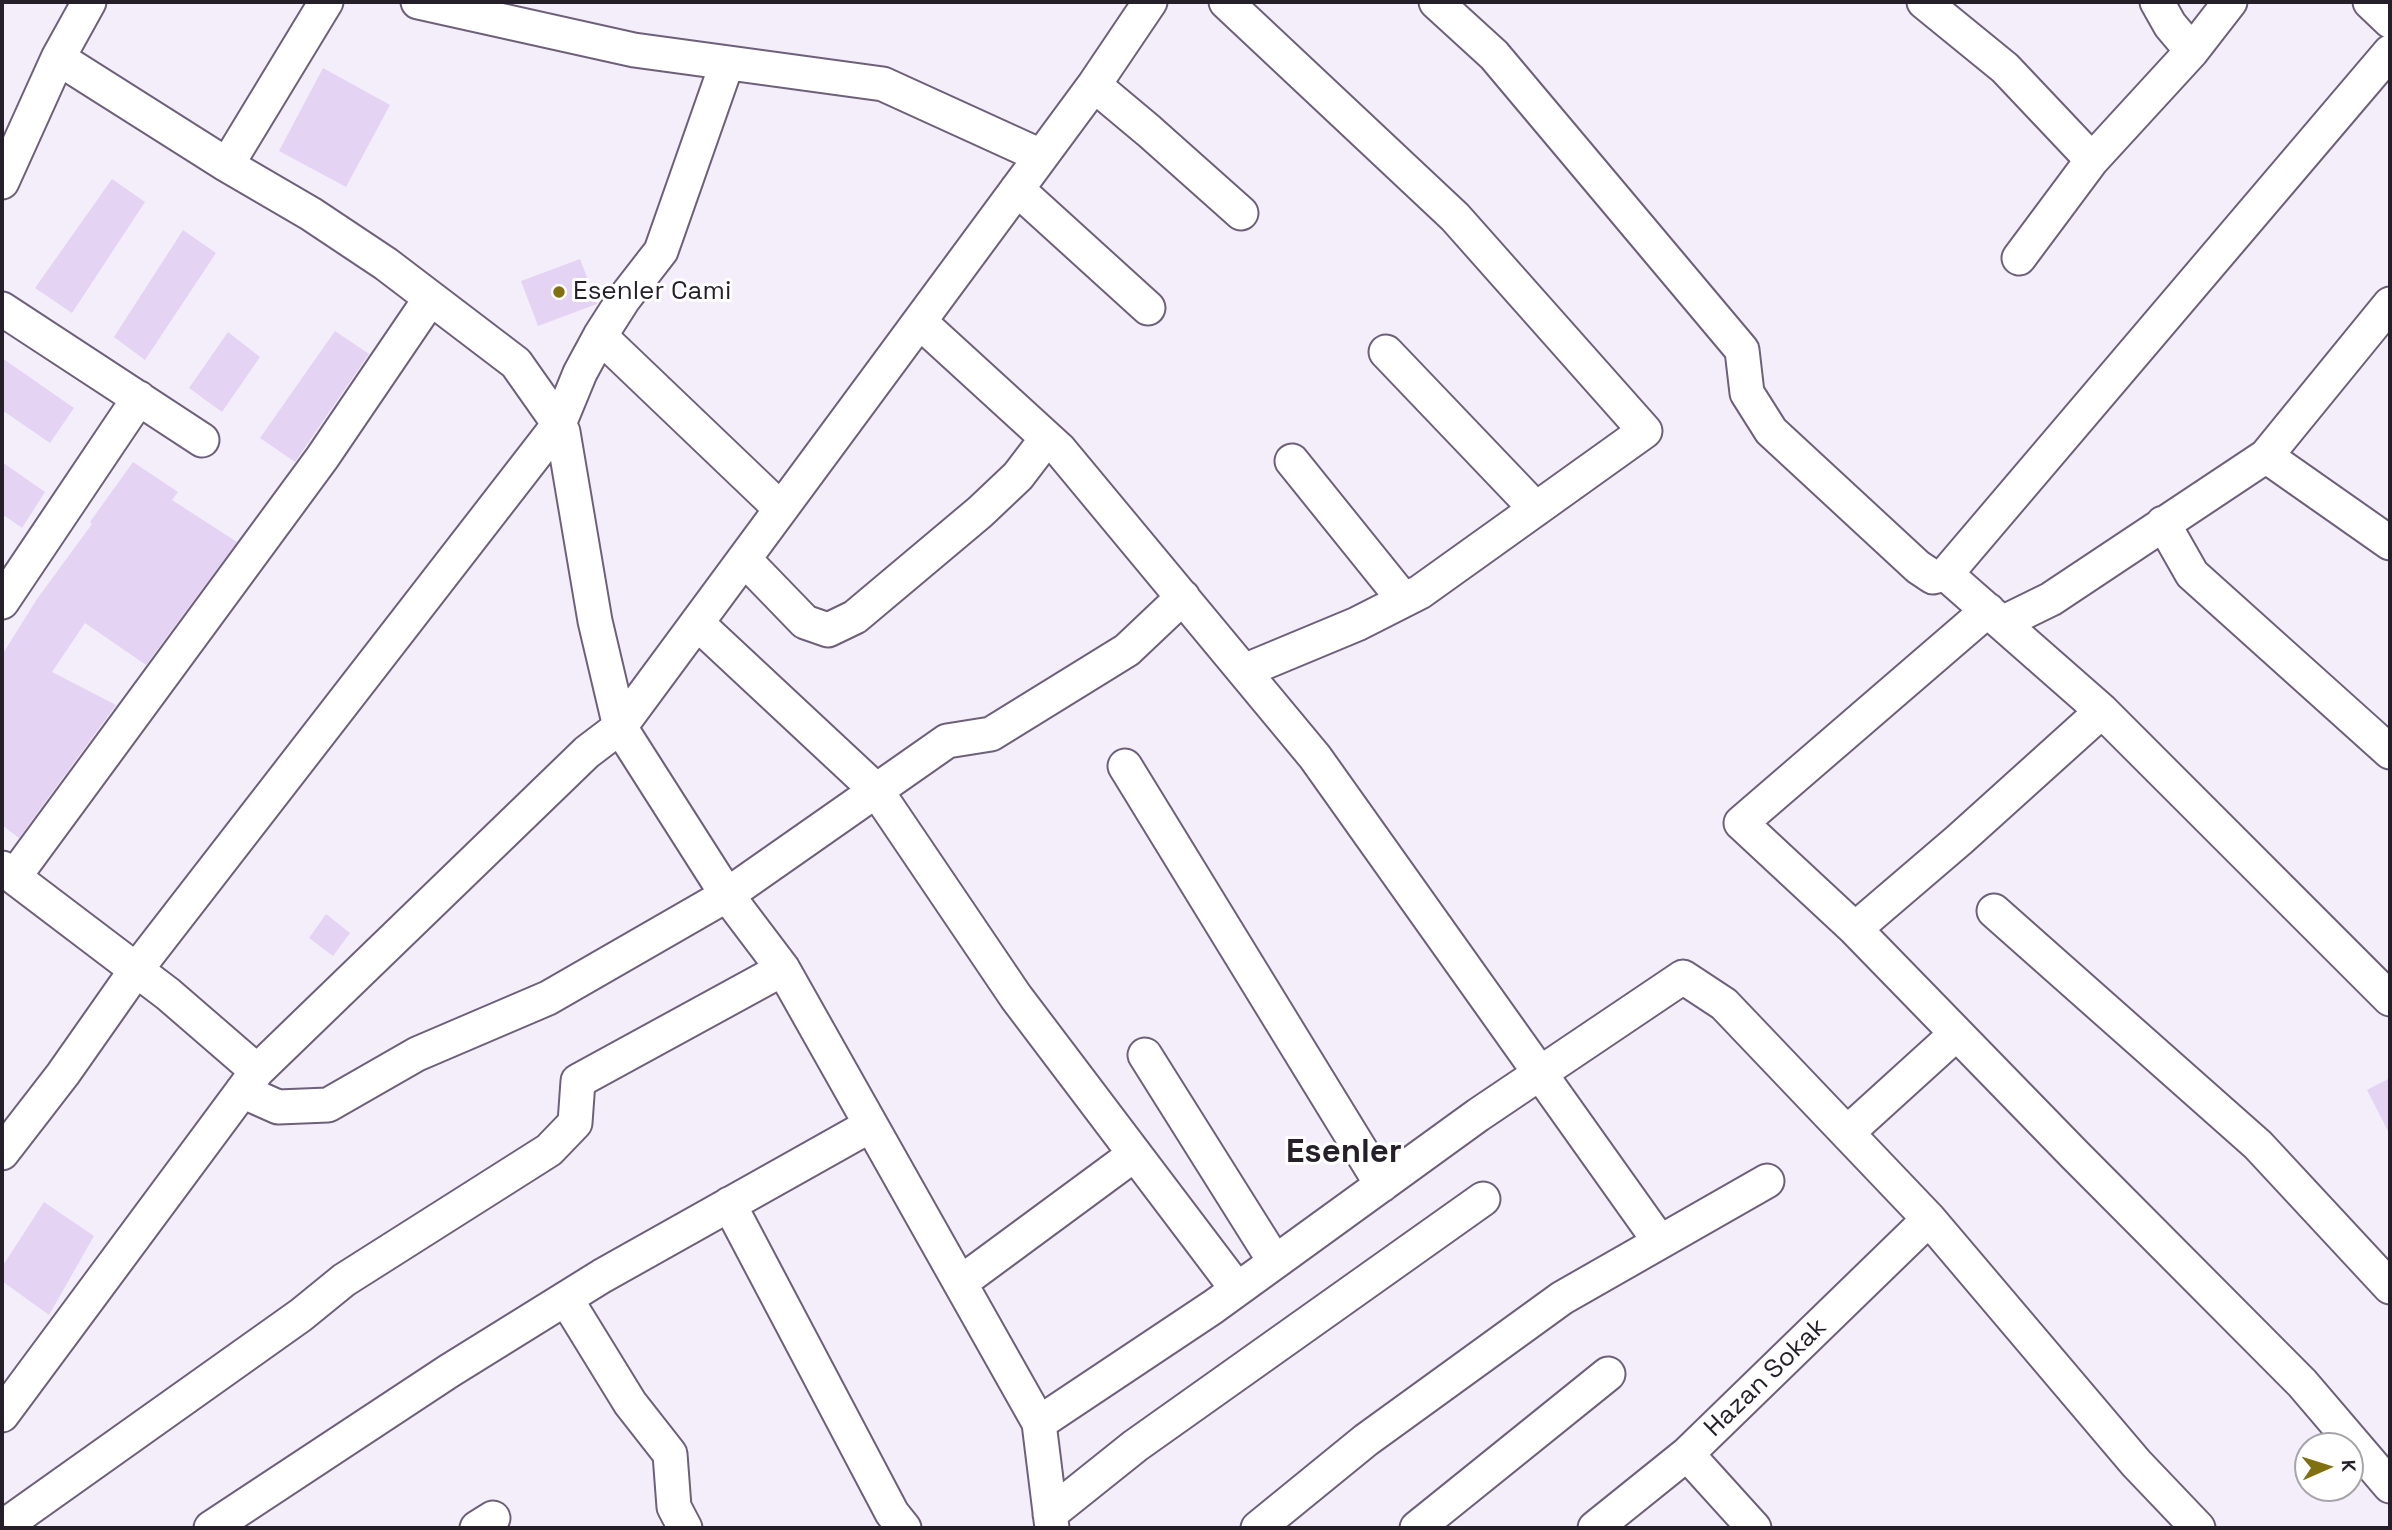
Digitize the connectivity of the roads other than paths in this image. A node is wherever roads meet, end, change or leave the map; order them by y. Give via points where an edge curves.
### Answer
1 (89, 2) edge
2 (326, 2) edge
3 (418, 2) edge
4 (1150, 2) edge
5 (1226, 2) edge
6 (1436, 2) edge
7 (1924, 2) edge
8 (2157, 2) edge
9 (2230, 2) edge
10 (2370, 2) edge
11 (2390, 20) edge
12 (2192, 51) junction
13 (2390, 52) edge
14 (58, 58) junction
15 (727, 63) junction
16 (1094, 85) junction
17 (1041, 156) junction
18 (2092, 160) junction
19 (227, 164) junction
20 (2, 182) edge
21 (1017, 189) junction
22 (1241, 213) dead end
23 (2019, 258) dead end
24 (430, 299) junction
25 (2390, 304) edge
26 (1148, 308) dead end
27 (2, 309) edge
28 (920, 322) junction
29 (600, 337) junction
30 (1386, 352) dead end
31 (139, 398) junction
32 (559, 424) junction
33 (1047, 438) junction
34 (202, 440) dead end
35 (2266, 456) junction
36 (1292, 461) dead end
37 (781, 509) junction
38 (1536, 509) junction
39 (2163, 523) junction
40 (2390, 543) edge
41 (744, 559) junction
42 (1946, 574) junction
43 (1184, 597) junction
44 (1404, 600) junction
45 (2, 603) edge
46 (1995, 617) junction
47 (697, 623) junction
48 (1244, 670) junction
49 (2102, 712) junction
50 (620, 727) junction
51 (2390, 752) edge
52 (1125, 766) dead end
53 (876, 790) junction
54 (8, 873) edge
55 (727, 895) junction
56 (1994, 911) dead end
57 (1854, 929) junction
58 (783, 969) junction
59 (136, 970) junction
60 (2390, 999) edge
61 (1956, 1034) junction
62 (1145, 1055) dead end
63 (1541, 1072) junction
64 (249, 1081) junction
65 (871, 1125) junction
66 (1847, 1133) junction
67 (2, 1153) edge
68 (1135, 1154) junction
69 (1767, 1181) dead end
70 (1382, 1185) junction
71 (1483, 1199) dead end
72 (729, 1204) junction
73 (1928, 1219) junction
74 (1660, 1242) junction
75 (1275, 1262) junction
76 (960, 1283) junction
77 (2390, 1287) edge
78 (1237, 1289) junction
79 (565, 1298) junction
80 (1608, 1374) dead end
81 (2, 1415) edge
82 (1039, 1423) junction
83 (1687, 1454) junction
84 (2390, 1486) edge
85 (5, 1516) edge
86 (1051, 1521) edge
87 (1598, 1527) edge
88 (211, 1528) edge
89 (685, 1528) edge
90 (904, 1528) edge
91 (1258, 1528) edge
92 (1417, 1528) edge
93 (1754, 1528) edge
94 (2198, 1528) edge

1 - 14 street
2 - 19 street
3 - 15 street via 634,50
4 - 16 street
5 - 38 street via 1455,217 1645,431
6 - 42 street via 1494,55 1742,350 1747,393 1771,431 1918,567 1933,577
7 - 18 street via 2005,68
8 - 12 street
9 - 12 street
10 - 11 street
12 - 18 street
13 - 42 street
14 - 19 street
14 - 20 street
15 - 17 street via 883,84
15 - 29 street via 660,251
16 - 17 street
16 - 22 street
17 - 21 street
18 - 23 street
19 - 24 street via 311,214
21 - 26 street
21 - 28 street
24 - 32 street via 516,363
24 - 54 street via 322,458
25 - 35 street
27 - 31 street
28 - 33 street
28 - 37 street
29 - 32 street
29 - 37 street
30 - 38 street
31 - 34 street
31 - 45 street
32 - 50 street via 595,621
32 - 59 street
33 - 41 street via 1018,476 980,512 855,617 828,630 805,622
33 - 43 street
35 - 39 street
35 - 40 street
36 - 44 street
37 - 41 street
38 - 44 street
39 - 46 street via 2051,599
39 - 51 street via 2192,574
41 - 47 street
42 - 46 street
43 - 48 street
43 - 53 street via 1127,650 991,734 947,741
44 - 48 street
46 - 49 street
46 - 57 street via 1741,823
47 - 50 street
47 - 53 street
48 - 63 street via 1315,757
49 - 57 street
49 - 60 street
50 - 55 street
50 - 64 street via 587,752
52 - 70 street
53 - 55 street
53 - 68 street via 1016,997
54 - 59 street
55 - 58 street
55 - 64 street via 548,998 416,1054 328,1105 278,1107
56 - 77 street via 2258,1145
57 - 61 street
58 - 65 street
58 - 85 street via 578,1082 575,1123 549,1150 344,1280 301,1315
59 - 64 street via 167,993
59 - 67 street
61 - 66 street
61 - 84 street via 2302,1383
62 - 75 street
63 - 66 street via 1684,976 1724,1004
63 - 70 street
63 - 74 street
64 - 81 street
65 - 72 street
65 - 76 street
66 - 73 street
68 - 76 street
68 - 78 street
69 - 74 street
70 - 75 street
71 - 86 street via 1135,1446
72 - 79 street
72 - 90 street
73 - 83 street, Hazan Sokak
73 - 94 street via 2136,1463
74 - 91 street via 1562,1298 1366,1440
75 - 78 street
76 - 82 street
78 - 82 street
79 - 88 street
79 - 89 street via 630,1402 670,1454 674,1507
80 - 92 street
82 - 86 street
83 - 87 street, Hazan Sokak
83 - 93 street

